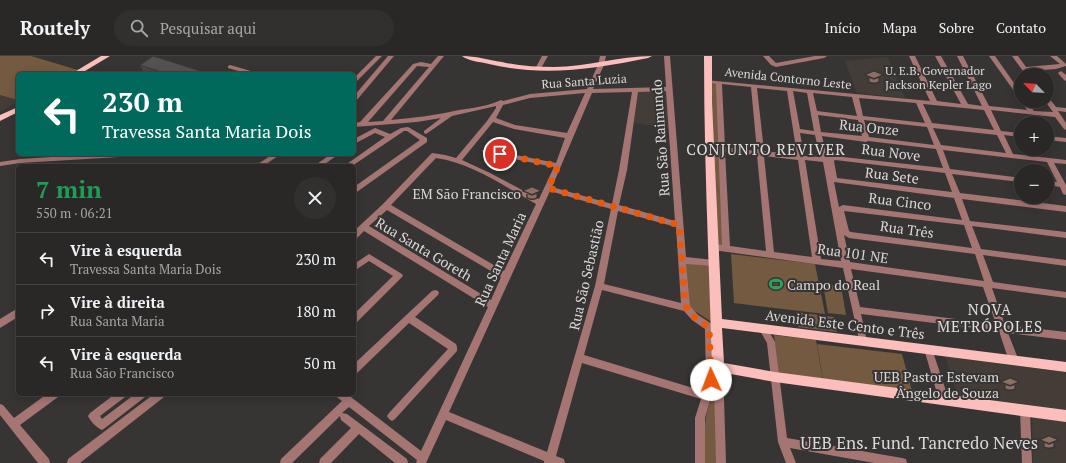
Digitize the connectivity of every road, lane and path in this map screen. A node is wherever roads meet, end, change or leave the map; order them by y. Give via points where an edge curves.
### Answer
1 (106, 56) edge
2 (112, 56) edge
3 (379, 56) edge
4 (391, 56) edge
5 (441, 56) edge
6 (466, 56) edge
7 (545, 56) edge
8 (604, 56) edge
9 (648, 56) edge
10 (667, 56) edge
11 (766, 56) edge
12 (824, 56) edge
13 (938, 56) edge
14 (960, 56) edge
15 (992, 56) edge
16 (1015, 56) edge
17 (1054, 56) edge
18 (479, 57) edge
19 (912, 57) edge
20 (708, 58) edge
21 (601, 65) junction
22 (433, 66) junction
23 (230, 67) dead end
24 (1024, 68) edge
25 (1038, 68) edge
26 (538, 70) junction
27 (78, 72) edge
28 (84, 72) edge
29 (249, 72) edge
30 (1061, 73) dead end
31 (356, 79) edge
32 (1066, 79) edge
33 (707, 81) junction
34 (719, 82) junction
35 (754, 86) junction
36 (1014, 87) edge
37 (635, 89) junction
38 (670, 89) junction
39 (790, 90) junction
40 (590, 91) junction
41 (810, 92) junction
42 (855, 96) junction
43 (356, 98) edge
44 (501, 102) junction
45 (919, 102) junction
46 (935, 104) junction
47 (16, 106) edge
48 (966, 107) junction
49 (1029, 108) edge
50 (1053, 108) edge
51 (988, 109) junction
52 (16, 110) edge
53 (1066, 110) edge
54 (1056, 112) junction
55 (814, 113) junction
56 (1032, 113) junction
57 (450, 114) junction
58 (0, 115) edge
59 (0, 118) edge
60 (861, 118) junction
61 (492, 119) junction
62 (385, 123) junction
63 (362, 124) junction
64 (356, 125) edge
65 (929, 125) junction
66 (1066, 128) edge
67 (426, 132) dead end
68 (797, 132) junction
69 (1000, 133) junction
70 (819, 134) junction
71 (1014, 134) edge
72 (569, 136) junction
73 (390, 137) junction
74 (1054, 139) edge
75 (866, 140) junction
76 (1066, 140) edge
77 (356, 141) edge
78 (939, 148) junction
79 (722, 149) junction
80 (485, 151) dead end
81 (761, 153) junction
82 (103, 156) edge
83 (275, 156) edge
84 (333, 156) edge
85 (1011, 156) junction
86 (801, 157) junction
87 (828, 159) junction
88 (1049, 160) junction
89 (457, 161) junction
90 (1066, 162) edge
91 (0, 164) edge
92 (261, 164) edge
93 (320, 164) edge
94 (350, 164) edge
95 (558, 166) junction
96 (948, 172) junction
97 (1014, 179) edge
98 (1054, 184) edge
99 (1062, 185) junction
100 (548, 188) junction
101 (356, 190) edge
102 (1066, 192) edge
103 (957, 196) junction
104 (540, 203) junction
105 (386, 206) junction
106 (616, 208) junction
107 (1066, 209) edge
108 (840, 220) junction
109 (968, 223) junction
110 (679, 225) junction
111 (364, 228) junction
112 (356, 234) edge
113 (1066, 235) edge
114 (713, 247) junction
115 (726, 249) junction
116 (978, 252) junction
117 (770, 255) junction
118 (682, 260) junction
119 (817, 261) junction
120 (714, 263) junction
121 (1066, 263) edge
122 (846, 265) junction
123 (356, 267) edge
124 (506, 276) junction
125 (988, 284) junction
126 (599, 286) junction
127 (435, 293) dead end
128 (1066, 295) edge
129 (492, 306) junction
130 (686, 308) junction
131 (856, 310) junction
132 (16, 313) edge
133 (356, 317) edge
134 (409, 318) junction
135 (0, 324) edge
136 (714, 326) junction
137 (1002, 328) junction
138 (763, 329) junction
139 (1066, 336) edge
140 (863, 341) junction
141 (928, 349) junction
142 (579, 358) junction
143 (1014, 361) junction
144 (718, 367) junction
145 (1066, 367) edge
146 (356, 368) edge
147 (775, 377) junction
148 (52, 396) edge
149 (119, 396) edge
150 (139, 396) edge
151 (158, 396) edge
152 (342, 396) edge
153 (707, 397) junction
154 (944, 400) junction
155 (348, 401) junction
156 (0, 408) edge
157 (1025, 410) junction
158 (444, 414) junction
159 (392, 416) dead end
160 (1066, 416) edge
161 (344, 417) dead end
162 (13, 424) junction
163 (358, 428) junction
164 (783, 442) junction
165 (422, 460) edge
166 (549, 461) edge
167 (399, 462) edge
168 (45, 463) edge
169 (72, 463) edge
170 (285, 463) edge
171 (324, 463) edge
172 (560, 463) edge
173 (700, 463) edge
174 (721, 463) edge
175 (791, 463) edge
176 (902, 463) edge
177 (1027, 463) edge

1 - 27 main road
2 - 28 main road
3 - 31 street
4 - 43 street
5 - 22 street
6 - 18 main road
7 - 26 street
8 - 21 street, Rua Santa Maria
9 - 21 main road
10 - 38 street, Rua São Raimundo
11 - 12 street via 776,64
13 - 48 street
14 - 51 street
15 - 36 street
16 - 24 street
17 - 25 street via 1064,66
18 - 26 main road
19 - 46 street
20 - 33 main road
21 - 26 main road
21 - 40 street, Rua Santa Maria
22 - 62 street
22 - 63 street via 415,65
23 - 29 street
30 - 32 street
33 - 34 street, Avenida Contorno Leste
33 - 114 main road
34 - 35 street, Avenida Contorno Leste
34 - 79 street
35 - 39 street, Avenida Contorno Leste
35 - 81 street
37 - 38 street, Rua Santa Luzia
37 - 40 street, Rua Santa Luzia
37 - 106 street, Rua São Sebastião
38 - 110 street, Rua São Raimundo
39 - 41 street, Avenida Contorno Leste
39 - 68 street
40 - 44 street, Rua Santa Luzia via 530,96
40 - 72 street, Rua Santa Maria
41 - 42 street, Avenida Contorno Leste
41 - 55 street
42 - 45 street, Avenida Contorno Leste
42 - 60 street
44 - 57 street, Rua Santa Luzia
44 - 61 street
45 - 46 street, Avenida Contorno Leste
45 - 65 street
46 - 48 street, Avenida Contorno Leste
47 - 58 main road
48 - 51 street, Avenida Contorno Leste
49 - 56 street
50 - 54 street
51 - 56 street, Avenida Contorno Leste
51 - 69 street
52 - 59 main road
53 - 54 street, Avenida Contorno Leste
54 - 56 street, Avenida Contorno Leste
54 - 66 street
55 - 60 street
55 - 70 street
57 - 62 street, Rua Santa Luzia
57 - 67 street
60 - 65 street
60 - 75 street
61 - 72 street via 514,127
61 - 89 street
62 - 63 street, Rua Santa Luzia
63 - 64 street, Rua Santa Luzia
65 - 69 street
65 - 78 street
68 - 70 street, Rua Onze
68 - 86 street
69 - 71 street
69 - 85 street
70 - 75 street, Rua Onze
70 - 87 street via 823,157
72 - 95 street, Rua Santa Maria
73 - 77 street via 375,130
73 - 94 street
73 - 101 street via 406,128 426,140
74 - 76 street
75 - 78 street, Rua Onze
78 - 85 street, Rua Onze
78 - 96 street
79 - 81 street, Rua Nove
79 - 115 street
80 - 95 street
81 - 86 street, Rua Nove
81 - 117 street
82 - 91 street
83 - 92 street
84 - 93 street
85 - 88 street, Rua Onze
86 - 87 street, Rua Nove
86 - 119 street
87 - 96 street, Rua Nove
87 - 103 street, Rua Sete via 834,180
87 - 108 street
88 - 90 street, Rua Onze
88 - 99 street
89 - 104 street
89 - 105 street via 433,155
95 - 100 street, Rua Santa Maria
96 - 97 street, Rua Nove
96 - 103 street
98 - 99 street
99 - 102 street
100 - 104 street, Rua Santa Maria
100 - 106 street
103 - 107 street, Rua Sete
103 - 109 street
104 - 124 street, Rua Santa Maria
105 - 111 street
105 - 124 street
106 - 110 street
106 - 126 street, Rua São Sebastião
108 - 109 street, Rua Cinco via 840,209 843,208
108 - 116 street, Rua Três via 844,232 849,235
108 - 122 street
109 - 113 street, Rua Cinco
109 - 116 street
110 - 118 street, Rua São Raimundo
111 - 112 street
111 - 129 street, Rua Santa Goreth
114 - 115 street, Rua 101 NE
114 - 120 main road
115 - 117 street, Rua 101 NE
116 - 121 street, Rua Três
116 - 125 street
117 - 119 street, Rua 101 NE
118 - 120 street
118 - 130 street, Rua São Raimundo
119 - 122 street, Rua 101 NE
120 - 136 main road
122 - 125 street, Rua 101 NE
122 - 131 street
123 - 133 street via 369,257 399,276
124 - 129 street, Rua Santa Maria
125 - 128 street, Rua 101 NE
125 - 137 street
126 - 130 street
126 - 142 street, Rua São Sebastião
127 - 134 street
129 - 158 street, Rua Santa Maria
130 - 136 street via 694,317
131 - 137 street
131 - 140 street
132 - 135 street
134 - 146 street
134 - 159 street via 453,349
136 - 138 main road, Avenida Este Cento e Três
136 - 144 main road
136 - 153 street via 711,380
137 - 139 street
137 - 143 street
138 - 140 main road, Avenida Este Cento e Três
138 - 147 street via 771,342
140 - 141 main road, Avenida Este Cento e Três
141 - 143 main road, Avenida Este Cento e Três
141 - 154 street
142 - 153 street
142 - 166 street, Rua São Sebastião
143 - 145 main road, Avenida Este Cento e Três
144 - 147 main road
144 - 174 street
147 - 154 main road
147 - 164 street
148 - 162 street
149 - 150 street via 93,416 102,425
151 - 169 street
152 - 155 street
153 - 173 street via 700,418
154 - 157 main road
155 - 165 street
155 - 170 street
156 - 162 street
157 - 160 main road
157 - 177 street
158 - 165 street, Rua Santa Maria
158 - 166 street
161 - 163 street
162 - 168 street
163 - 167 street
163 - 171 street
164 - 175 street
164 - 176 street
166 - 172 street

